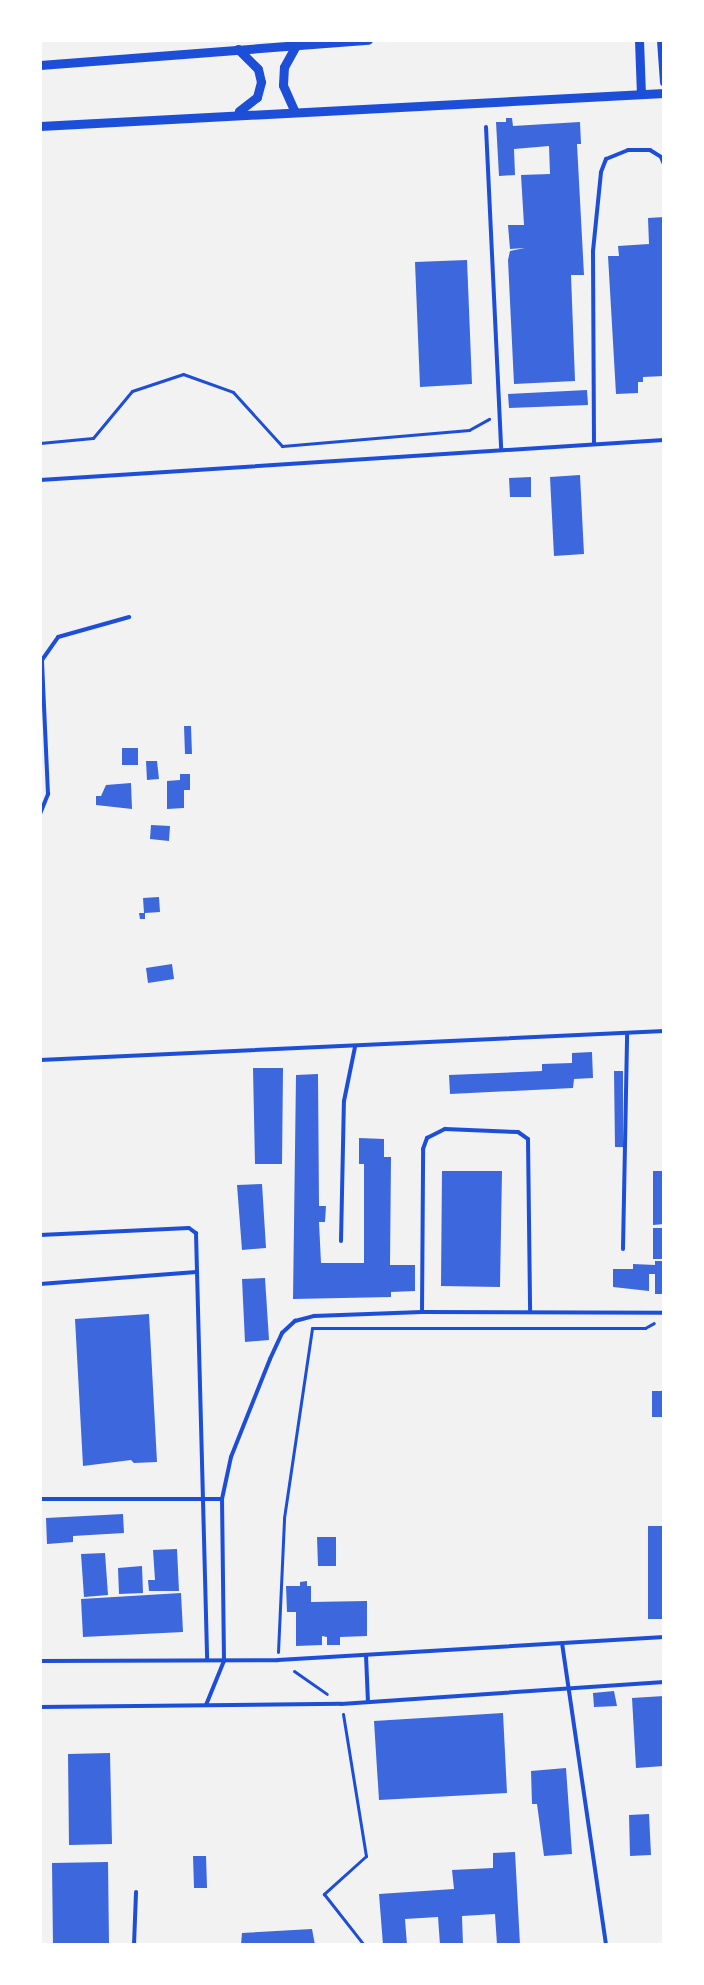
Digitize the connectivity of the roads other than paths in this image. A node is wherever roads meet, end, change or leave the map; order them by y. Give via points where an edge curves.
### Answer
1 (368, 40) edge
2 (639, 40) edge
3 (661, 40) edge
4 (297, 44) junction
5 (238, 48) junction
6 (40, 65) edge
7 (664, 82) edge
8 (664, 93) edge
9 (641, 94) junction
10 (294, 110) junction
11 (236, 113) junction
12 (40, 126) edge
13 (486, 127) dead end
14 (664, 164) edge
15 (664, 440) edge
16 (594, 444) junction
17 (501, 449) junction
18 (40, 480) edge
19 (129, 617) dead end
20 (40, 814) edge
21 (664, 1031) edge
22 (627, 1033) junction
23 (355, 1047) junction
24 (40, 1060) edge
25 (40, 1235) edge
26 (341, 1241) dead end
27 (623, 1249) dead end
28 (197, 1272) junction
29 (40, 1284) edge
30 (530, 1311) junction
31 (422, 1312) junction
32 (664, 1315) edge
33 (203, 1498) junction
34 (40, 1499) edge
35 (222, 1499) junction
36 (664, 1637) edge
37 (562, 1643) junction
38 (366, 1655) junction
39 (40, 1661) edge
40 (207, 1661) junction
41 (224, 1661) junction
42 (664, 1682) edge
43 (570, 1687) junction
44 (368, 1702) junction
45 (206, 1705) junction
46 (40, 1707) edge
47 (136, 1892) dead end
48 (134, 1945) edge
49 (606, 1945) edge

1 - 4 street
2 - 9 street
3 - 7 street
4 - 5 street
4 - 10 street via 284,67 283,85
5 - 6 street
5 - 11 street via 258,69 261,82 257,97
8 - 9 street
9 - 10 street
10 - 11 street
11 - 12 street
13 - 17 lane
14 - 16 lane via 650,150 628,150 606,159 601,172 593,251
15 - 16 lane
16 - 17 lane
17 - 18 lane
19 - 20 lane via 58,637 42,660 48,794
21 - 22 lane
22 - 23 lane
22 - 27 lane
23 - 24 lane
23 - 26 lane via 344,1101
25 - 28 lane via 189,1228 196,1233
28 - 29 lane
28 - 33 lane
30 - 31 lane
30 - 31 lane via 528,1139 518,1132 445,1129 427,1138 423,1149
30 - 32 lane
31 - 35 lane via 314,1316 295,1321 282,1333 231,1457
33 - 34 lane
33 - 35 lane
33 - 40 lane
35 - 41 lane
36 - 37 lane
37 - 38 lane
37 - 43 lane
38 - 41 lane
38 - 44 lane
39 - 40 lane
40 - 41 lane
41 - 45 lane
42 - 43 lane
43 - 44 lane
43 - 49 lane
44 - 45 lane
45 - 46 lane
47 - 48 lane

